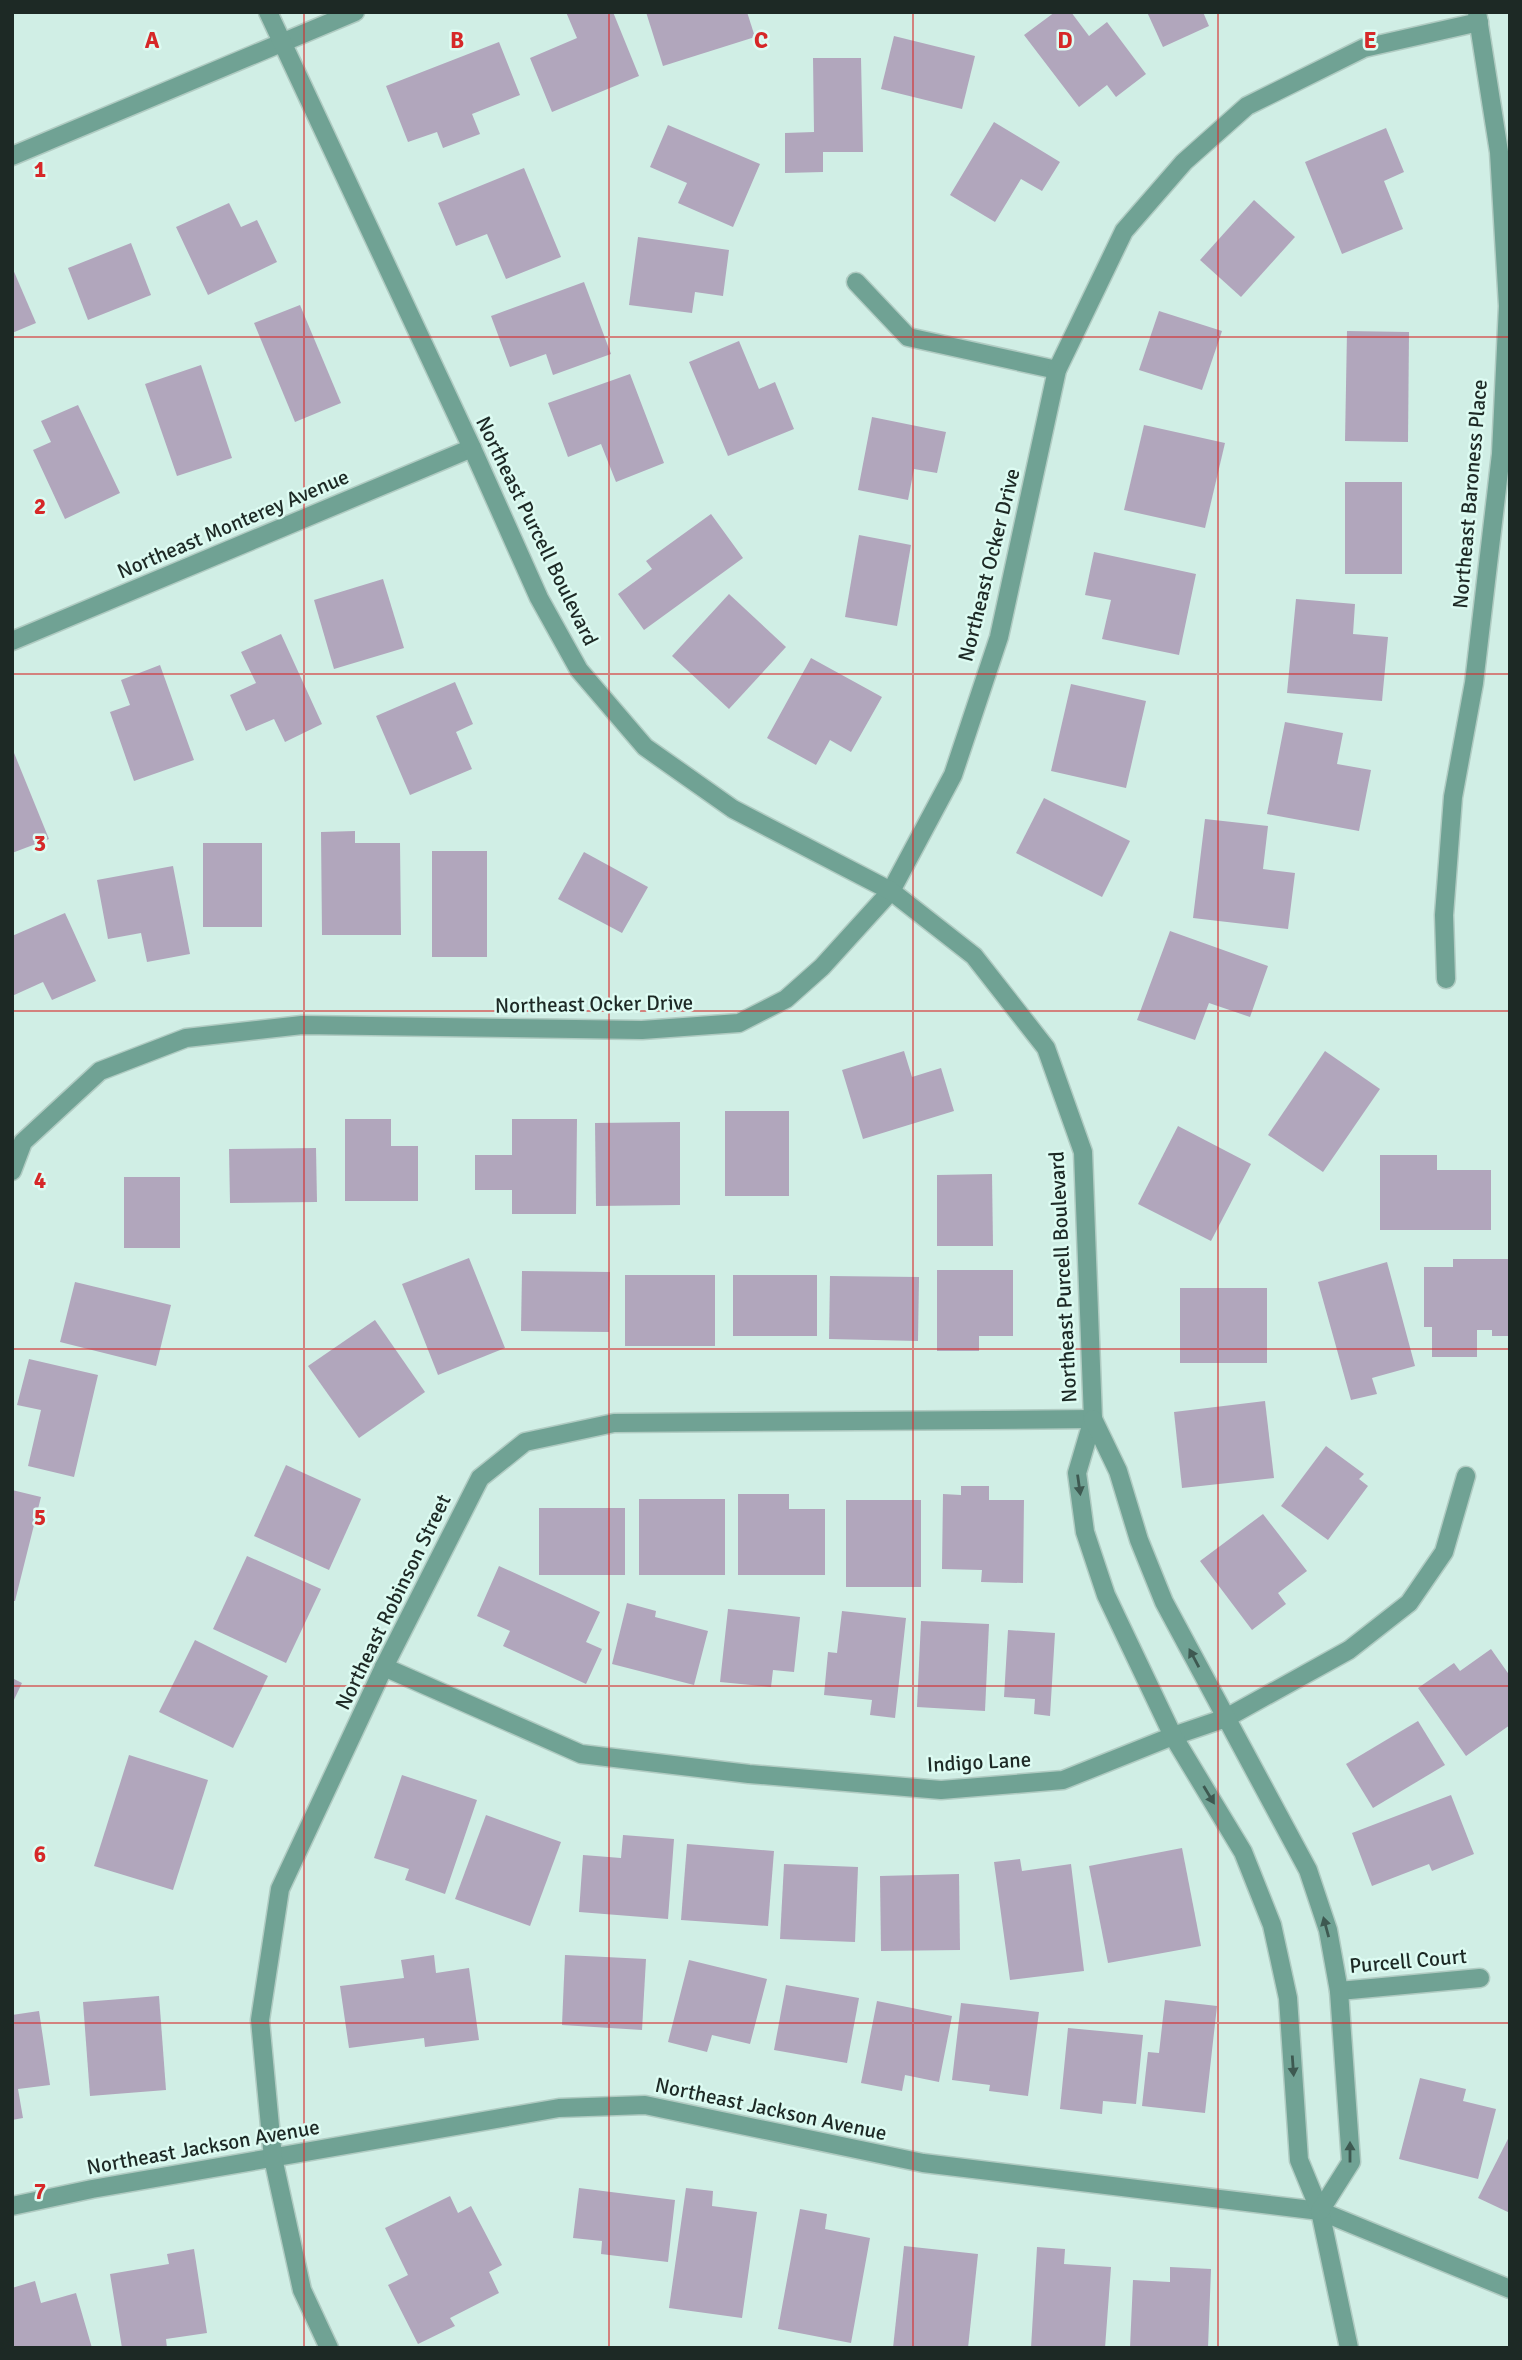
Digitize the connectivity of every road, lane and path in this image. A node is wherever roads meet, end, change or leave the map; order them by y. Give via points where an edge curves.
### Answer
1 (268, 12) edge
2 (355, 12) edge
3 (1478, 17) edge
4 (283, 42) junction
5 (12, 156) edge
6 (856, 282) dead end
7 (1057, 370) junction
8 (472, 448) junction
9 (12, 642) edge
10 (891, 891) junction
11 (1446, 979) dead end
12 (12, 1171) edge
13 (1093, 1419) junction
14 (1466, 1476) dead end
15 (384, 1667) junction
16 (1226, 1718) junction
17 (1173, 1736) junction
18 (1480, 1978) dead end
19 (1339, 1991) junction
20 (273, 2158) junction
21 (12, 2206) edge
22 (1320, 2211) junction
23 (1510, 2289) edge
24 (329, 2348) edge
25 (1349, 2348) edge

1 - 4 street, Northeast Purcell Boulevard
2 - 4 street
3 - 7 street, Northeast Ocker Drive via 1364,48 1247,106 1184,162 1124,231
3 - 11 street, Northeast Baroness Place via 1499,152 1508,306 1501,454 1474,683 1453,796 1444,915
4 - 5 street
4 - 8 street, Northeast Purcell Boulevard
6 - 7 street via 908,337
7 - 10 street, Northeast Ocker Drive via 999,637 953,775
8 - 9 street, Northeast Monterey Avenue
8 - 10 street, Northeast Purcell Boulevard via 539,598 579,670 645,747 733,809
10 - 12 street, Northeast Ocker Drive via 822,967 786,999 739,1023 642,1030 302,1025 186,1038 100,1071 23,1142
10 - 13 street, Northeast Purcell Boulevard via 974,956 1046,1048 1083,1152
13 - 15 street, Northeast Robinson Street via 614,1423 526,1442 480,1478
16 -> 13 street, Northeast Purcell Boulevard via 1164,1602 1118,1471
13 -> 17 street, Northeast Purcell Boulevard via 1077,1473 1086,1532 1106,1595
14 - 16 street, Indigo Lane via 1444,1552 1409,1603 1349,1650
15 - 17 street, Indigo Lane via 582,1754 749,1774 941,1790 1063,1780
15 - 20 street, Northeast Robinson Street via 280,1889 260,2020
16 - 17 street, Indigo Lane
19 -> 16 street, Northeast Purcell Boulevard via 1328,1930 1308,1870
17 -> 22 street, Northeast Purcell Boulevard via 1243,1852 1272,1925 1288,1998 1299,2160
18 - 19 street, Purcell Court
22 -> 19 street, Northeast Purcell Boulevard via 1351,2162
20 - 21 street, Northeast Jackson Avenue
20 - 22 street, Northeast Jackson Avenue via 559,2108 645,2105 923,2164
20 - 24 street, Northeast Robinson Street via 302,2290
22 - 23 street, Northeast Jackson Avenue
22 - 25 street, Northeast Purcell Boulevard

